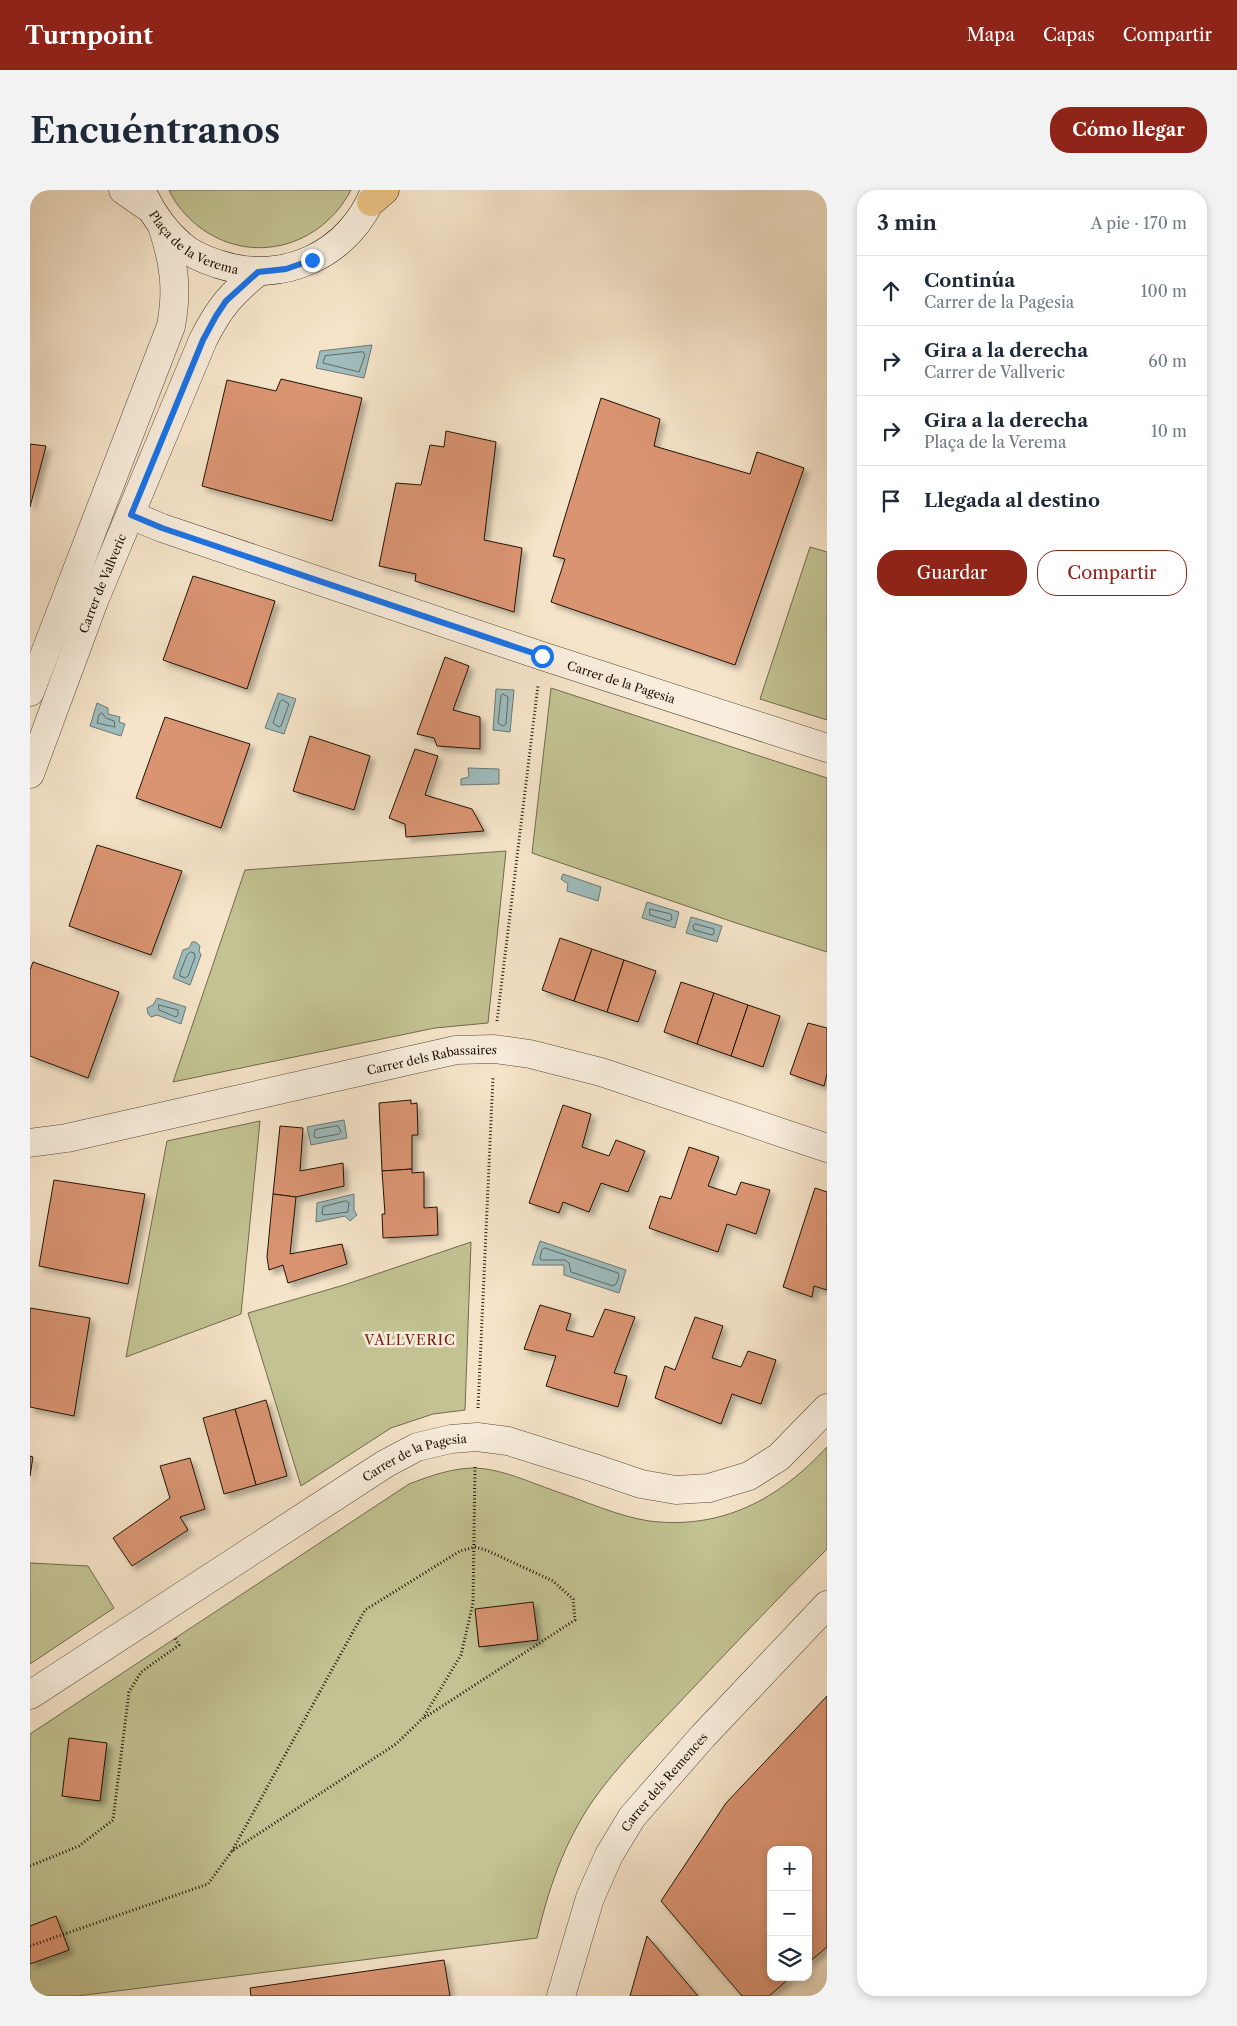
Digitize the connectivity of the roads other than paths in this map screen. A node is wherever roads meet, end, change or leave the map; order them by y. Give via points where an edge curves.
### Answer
1 (123, 190) edge
2 (377, 194) edge
3 (151, 208) edge
4 (258, 272) junction
5 (131, 515) junction
6 (30, 692) edge
7 (827, 748) edge
8 (30, 774) edge
9 (30, 1143) edge
10 (827, 1148) edge
11 (827, 1408) edge
12 (827, 1605) edge
13 (30, 1695) edge
14 (562, 1996) edge

1 - 3 street, Plaça de la Verema
2 - 4 street, Plaça de la Verema via 355,226 336,245 286,269
3 - 4 street, Plaça de la Verema via 182,246 205,260 231,269
3 - 6 street via 171,252 175,276 171,326
4 - 5 street, Carrer de Vallveric via 237,290 216,316 203,340
5 - 7 street, Carrer de la Pagesia via 542,656
5 - 8 street, Carrer de Vallveric via 94,602
9 - 10 street, Carrer dels Rabassaires via 67,1138 456,1050 494,1049 530,1054 601,1072
11 - 13 street, Carrer de la Pagesia via 779,1458 749,1476 709,1488 676,1490 640,1484 508,1441 460,1438 417,1447
12 - 14 street, Carrer dels Remences via 703,1736 632,1817 609,1855 590,1898

